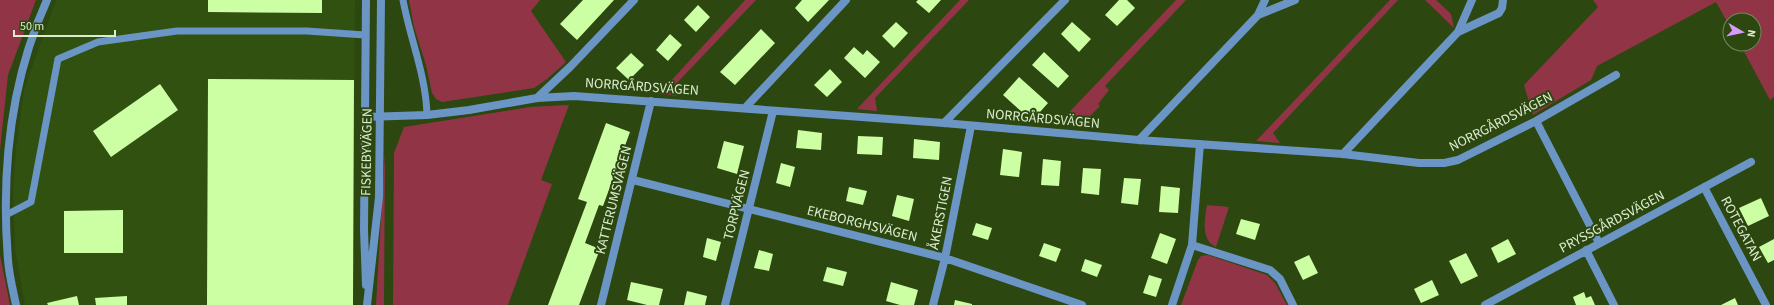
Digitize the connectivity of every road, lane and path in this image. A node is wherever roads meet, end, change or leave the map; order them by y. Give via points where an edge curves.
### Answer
1 (47, 0) edge
2 (366, 0) edge
3 (381, 0) edge
4 (403, 0) edge
5 (634, 0) edge
6 (846, 0) edge
7 (1065, 0) edge
8 (1265, 0) edge
9 (1295, 0) edge
10 (1472, 0) edge
11 (1503, 0) edge
12 (1258, 15) junction
13 (1458, 32) junction
14 (365, 35) junction
15 (1616, 75) dead end
16 (537, 98) junction
17 (651, 101) junction
18 (745, 108) junction
19 (773, 111) junction
20 (427, 115) junction
21 (365, 117) junction
22 (381, 117) junction
23 (1536, 121) junction
24 (944, 123) junction
25 (971, 126) junction
26 (1139, 140) junction
27 (1200, 144) junction
28 (1343, 154) junction
29 (1751, 162) dead end
30 (633, 180) junction
31 (1704, 187) junction
32 (750, 209) junction
33 (6, 215) junction
34 (1599, 243) junction
35 (1192, 245) junction
36 (1586, 250) junction
37 (945, 258) junction
38 (16, 305) edge
39 (367, 305) edge
40 (601, 305) edge
41 (725, 305) edge
42 (933, 305) edge
43 (1082, 305) edge
44 (1172, 305) edge
45 (1293, 305) edge
46 (1486, 305) edge
47 (1614, 305) edge
48 (1766, 305) edge

1 - 33 street via 33,33 14,104 5,182
2 - 14 street, FISKEBYVÄGEN
3 - 22 street, FISKEBYVÄGEN
4 - 20 lane via 424,82
5 - 16 street, NORRGÅRDSVÄGEN
6 - 18 street
7 - 24 street, NORRGÅRDSVÄGEN
8 - 12 street
9 - 12 street
10 - 13 street
11 - 13 street via 1499,13
12 - 26 street
13 - 28 street
14 - 21 street, FISKEBYVÄGEN
14 - 33 lane via 307,31 177,31 98,42 58,59 31,202
15 - 23 street, NORRGÅRDSVÄGEN
16 - 17 street, NORRGÅRDSVÄGEN via 574,96
16 - 20 street, NORRGÅRDSVÄGEN
17 - 18 street, NORRGÅRDSVÄGEN
17 - 30 street, KATTERUMSVÄGEN
18 - 19 street, NORRGÅRDSVÄGEN
19 - 24 street, NORRGÅRDSVÄGEN
19 - 32 street, TORPVÄGEN
20 - 22 street, NORRGÅRDSVÄGEN
21 - 22 street, NORRGÅRDSVÄGEN
21 - 39 street, FISKEBYVÄGEN via 364,230
22 - 39 street, FISKEBYVÄGEN via 379,197
23 - 28 street, NORRGÅRDSVÄGEN via 1458,160 1444,163 1419,163
23 - 34 street
24 - 25 street, NORRGÅRDSVÄGEN
25 - 26 street, NORRGÅRDSVÄGEN
25 - 37 street, ÅKERSTIGEN
26 - 27 street, NORRGÅRDSVÄGEN
27 - 28 street, NORRGÅRDSVÄGEN
27 - 35 street
29 - 31 street, PRYSSGÅRDSVÄGEN
30 - 32 street, EKEBORGHSVÄGEN
30 - 40 street, KATTERUMSVÄGEN
31 - 34 street, PRYSSGÅRDSVÄGEN
31 - 48 street, ROTEGATAN
32 - 37 street, EKEBORGHSVÄGEN
32 - 41 street, TORPVÄGEN
33 - 38 street via 8,261
34 - 36 street, PRYSSGÅRDSVÄGEN
35 - 44 street
35 - 45 street via 1270,270 1276,274
36 - 46 street, PRYSSGÅRDSVÄGEN
36 - 47 street
37 - 42 street, ÅKERSTIGEN
37 - 43 street, EKEBORGHSVÄGEN

